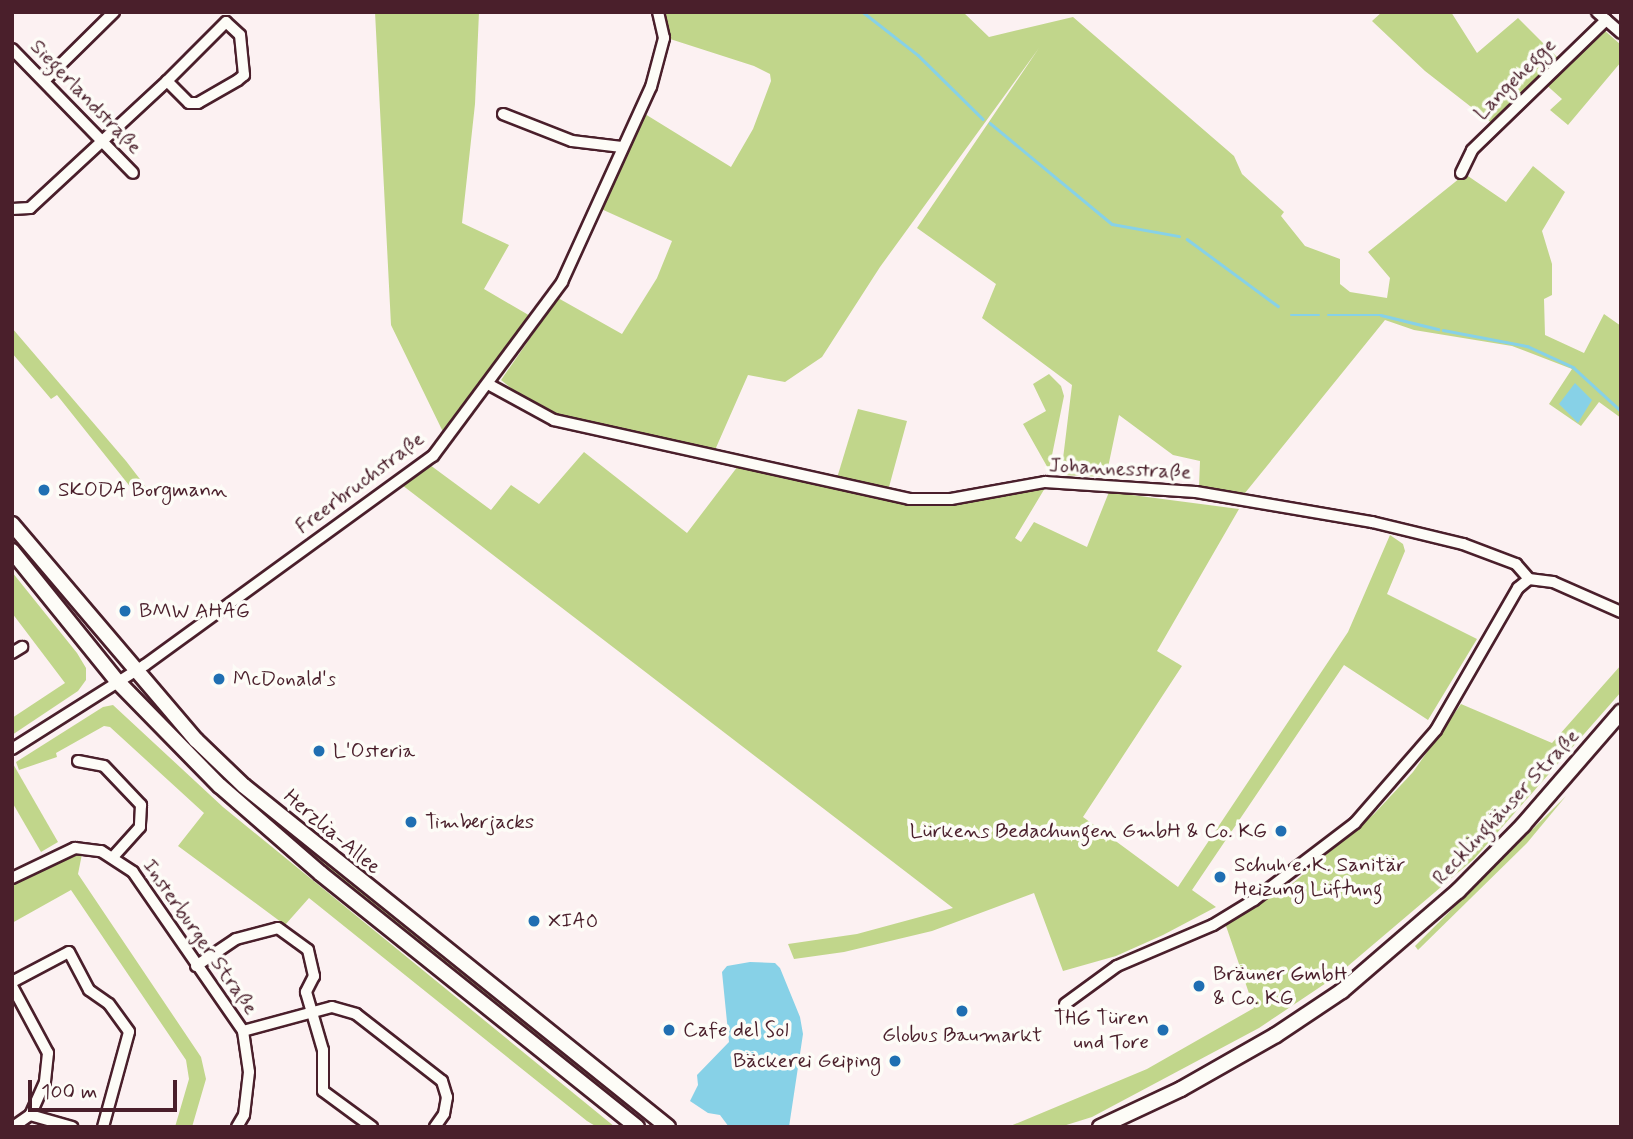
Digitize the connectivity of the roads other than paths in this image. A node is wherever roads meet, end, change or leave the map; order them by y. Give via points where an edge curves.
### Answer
1 (114, 12) edge
2 (236, 12) edge
3 (658, 12) edge
4 (1602, 16) edge
5 (226, 22) junction
6 (1621, 33) edge
7 (12, 49) edge
8 (45, 80) junction
9 (167, 81) junction
10 (503, 114) dead end
11 (103, 140) junction
12 (622, 147) junction
13 (133, 173) dead end
14 (1461, 173) dead end
15 (12, 209) edge
16 (488, 384) junction
17 (12, 524) edge
18 (12, 551) edge
19 (1529, 579) junction
20 (1621, 612) edge
21 (135, 670) junction
22 (117, 681) junction
23 (1621, 712) edge
24 (12, 749) edge
25 (78, 761) dead end
26 (114, 856) junction
27 (14, 873) edge
28 (196, 966) junction
29 (12, 984) edge
30 (1065, 1004) dead end
31 (312, 1011) junction
32 (243, 1031) junction
33 (30, 1115) junction
34 (240, 1126) edge
35 (13, 1127) edge
36 (72, 1127) edge
37 (103, 1127) edge
38 (372, 1127) edge
39 (435, 1127) edge
40 (636, 1127) edge
41 (668, 1127) edge
42 (1100, 1127) edge

1 - 8 street
2 - 5 street
3 - 12 street, Freerbruchstraße via 663,38 652,87
4 - 6 street, Langehegge
4 - 14 street, Langehegge via 1472,150
5 - 9 street
5 - 9 street via 240,35 244,75 239,80 198,103 190,103
7 - 8 street, Siegerlandstraße
8 - 11 street, Siegerlandstraße
9 - 11 street
10 - 12 street via 572,141
11 - 13 street, Siegerlandstraße
11 - 15 street via 30,208
12 - 16 street, Freerbruchstraße via 562,282
16 - 19 street, Johannesstraße via 554,420 909,499 951,499 1045,482 1196,492 1372,522 1463,544 1516,564
16 - 21 street, Freerbruchstraße via 433,456
17 - 21 main road, Herzlia-Allee
18 - 22 main road, Herzlia-Allee
19 - 20 street, Johannesstraße via 1553,582
19 - 30 street via 1518,588 1436,730 1355,823 1254,900 1213,925 1117,966
21 - 22 street, Freerbruchstraße
21 - 41 main road, Herzlia-Allee via 244,786
22 - 24 street, Freerbruchstraße
22 - 40 main road, Herzlia-Allee via 258,820
23 - 42 main road, Recklinghäuser Straße via 1523,825 1458,891 1342,991 1181,1089
25 - 26 street, Insterburger Straße via 104,766 141,806 139,827
26 - 27 street, Insterburger Straße via 75,848
26 - 28 street, Insterburger Straße via 133,872
28 - 31 street via 236,939 278,928 309,950 314,976 306,992
28 - 32 street, Insterburger Straße
29 - 33 street via 48,1053 45,1082
29 - 37 street via 69,951 89,990 109,1004 129,1032
31 - 32 street
31 - 38 street via 323,1050 323,1091
31 - 39 street via 332,1006 356,1014 442,1081 447,1097 444,1114
32 - 34 street, Insterburger Straße via 250,1064
33 - 35 street
33 - 36 street

